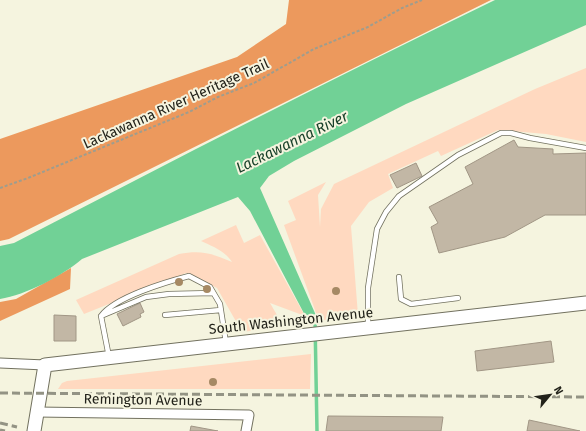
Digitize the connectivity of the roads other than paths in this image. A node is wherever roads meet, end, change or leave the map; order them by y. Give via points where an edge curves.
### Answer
1 (586, 148) edge
2 (399, 277) dead end
3 (214, 293) junction
4 (458, 298) dead end
5 (586, 303) edge
6 (221, 310) junction
7 (165, 314) dead end
8 (101, 316) junction
9 (368, 329) junction
10 (226, 344) junction
11 (109, 358) junction
12 (0, 363) edge
13 (45, 365) junction
14 (37, 412) junction
15 (34, 431) edge
16 (246, 431) edge

1 - 9 lane via 501,133 458,155 399,196 377,229 368,288
2 - 4 lane via 401,299 411,304
3 - 6 lane
3 - 8 lane via 146,297
3 - 8 lane via 210,287 189,276 162,282 105,311
5 - 9 street, South Washington Avenue
6 - 7 lane
6 - 10 lane
8 - 11 lane
9 - 10 street, South Washington Avenue
10 - 11 street, South Washington Avenue
11 - 13 street, South Washington Avenue
12 - 13 street, South Washington Avenue
13 - 14 street
14 - 15 street
14 - 16 street, Remington Avenue via 249,416

